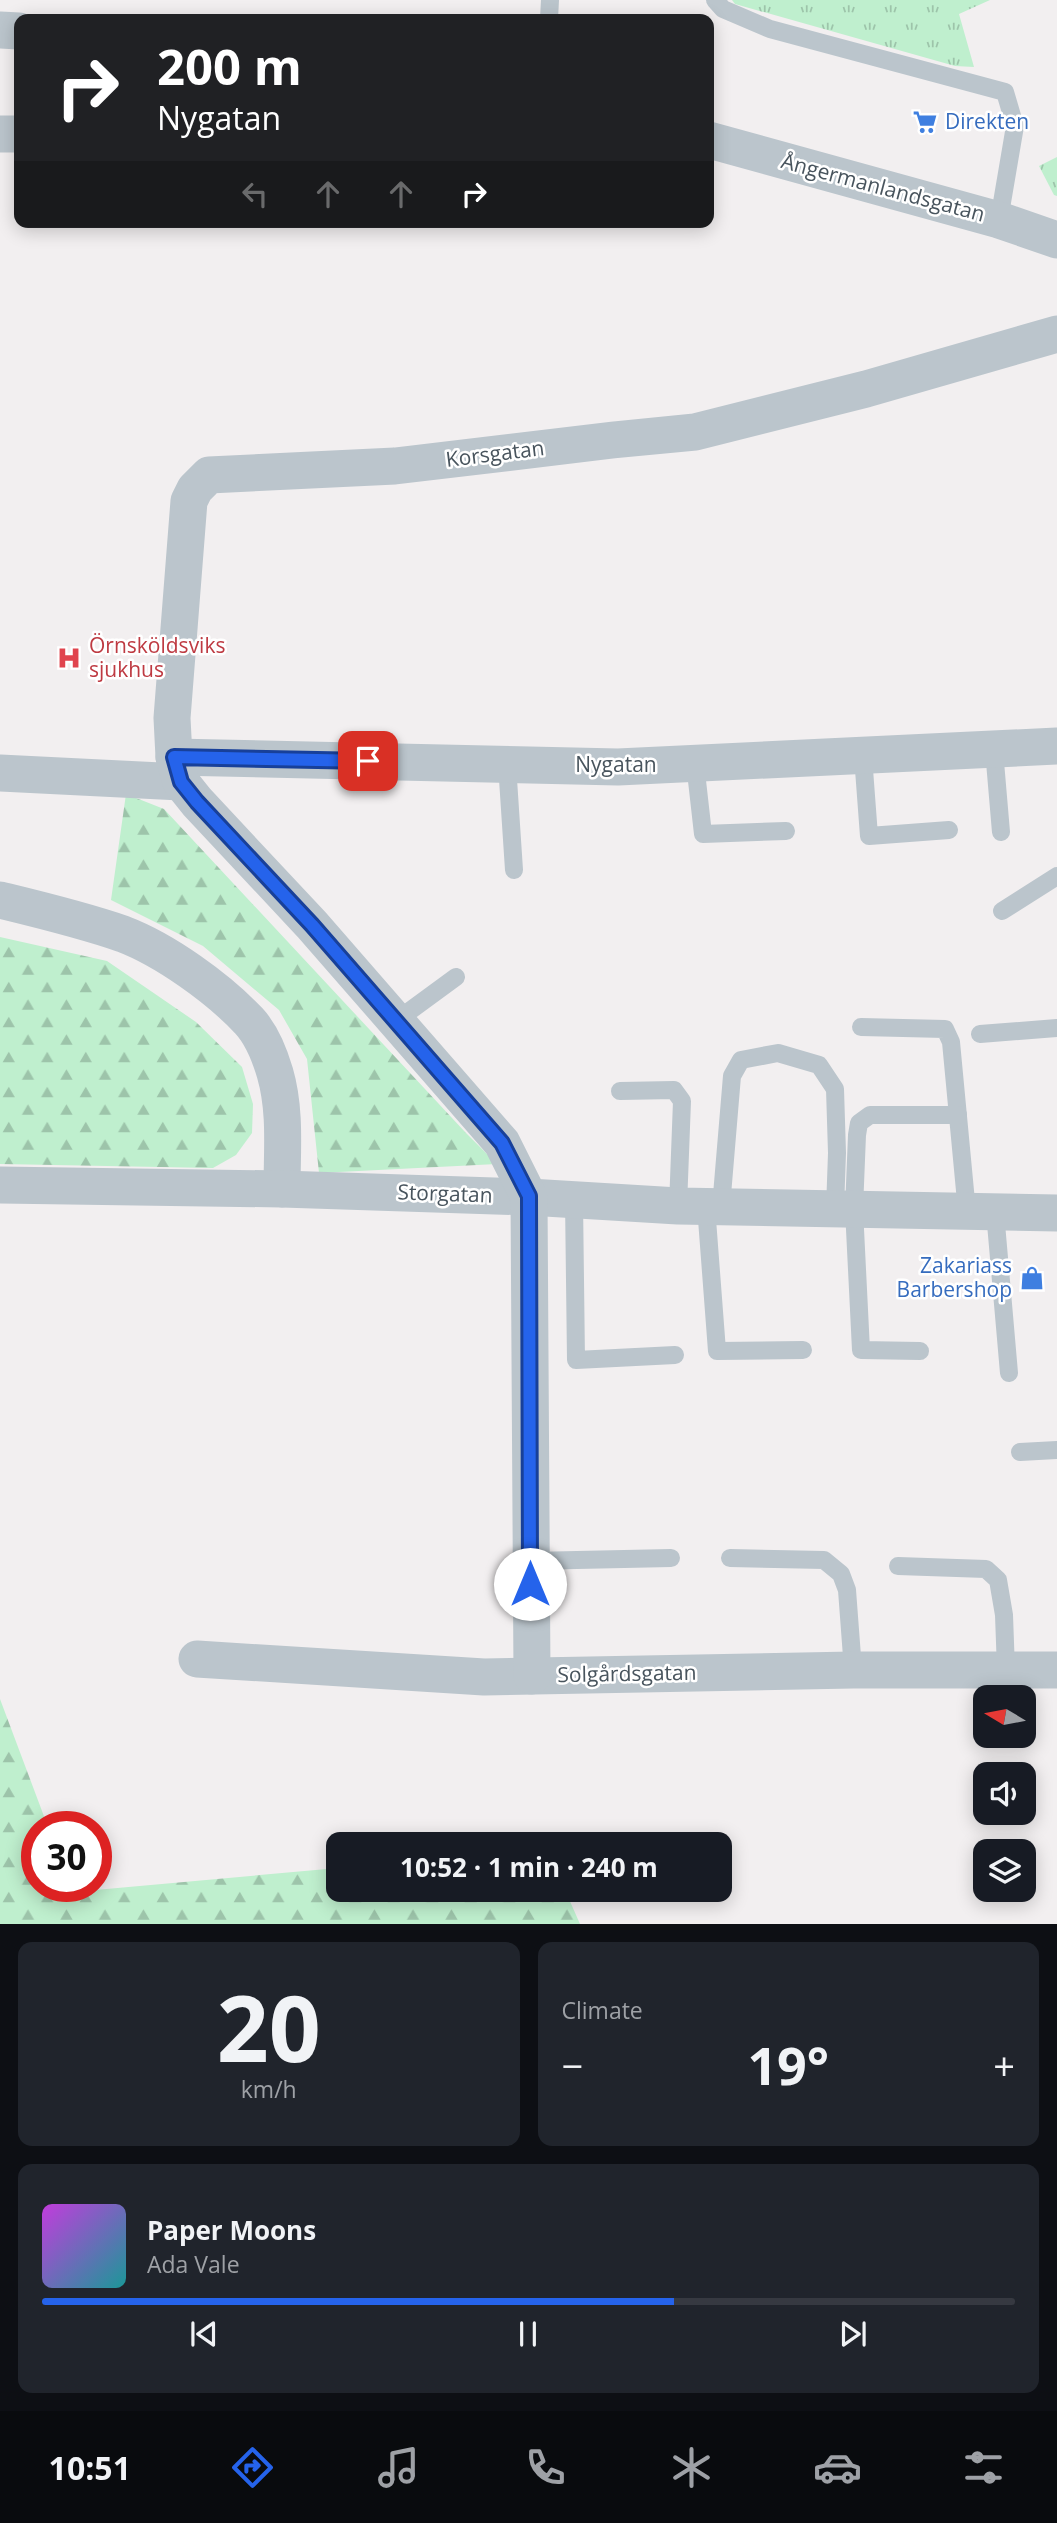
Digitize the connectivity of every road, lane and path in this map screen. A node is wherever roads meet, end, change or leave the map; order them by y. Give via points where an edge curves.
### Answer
1 (715, 0) edge
2 (714, 141) edge
3 (999, 220) junction
4 (1057, 240) edge
5 (1057, 334) edge
6 (1057, 746) edge
7 (994, 750) junction
8 (863, 756) junction
9 (695, 763) junction
10 (507, 764) junction
11 (177, 769) junction
12 (0, 773) edge
13 (949, 830) dead end
14 (786, 831) dead end
15 (1001, 832) dead end
16 (514, 870) dead end
17 (1057, 876) edge
18 (0, 900) edge
19 (1002, 911) dead end
20 (456, 977) dead end
21 (396, 1021) junction
22 (861, 1027) dead end
23 (1057, 1028) edge
24 (981, 1034) dead end
25 (620, 1091) dead end
26 (958, 1115) junction
27 (0, 1185) edge
28 (282, 1189) junction
29 (529, 1196) junction
30 (574, 1200) junction
31 (702, 1206) junction
32 (845, 1209) junction
33 (981, 1212) junction
34 (1057, 1213) edge
35 (803, 1350) dead end
36 (920, 1351) dead end
37 (675, 1355) dead end
38 (1009, 1373) dead end
39 (1057, 1450) edge
40 (1020, 1452) dead end
41 (671, 1558) dead end
42 (730, 1558) dead end
43 (530, 1561) junction
44 (898, 1566) dead end
45 (197, 1659) dead end
46 (853, 1670) junction
47 (1006, 1670) junction
48 (1057, 1670) edge
49 (532, 1676) junction

1 - 3 lane via 723,9 771,29 1005,92 1015,126
2 - 3 street, Ångermanlandsgatan
3 - 4 street, Ångermanlandsgatan
5 - 11 street, Korsgatan via 879,386 695,432 395,466 209,475 189,501 173,718
6 - 7 street, Nygatan
7 - 8 street, Nygatan
7 - 15 lane
8 - 9 street, Nygatan
8 - 13 lane via 869,836
9 - 10 street, Nygatan via 618,767
9 - 14 lane via 703,834
10 - 11 street, Nygatan
10 - 16 lane
11 - 12 street, Nygatan
11 - 21 street via 197,802
17 - 19 lane
18 - 28 street via 125,935 210,985 251,1023 267,1050 280,1093
20 - 21 lane
21 - 29 street via 502,1143
22 - 26 lane via 944,1029 951,1042
23 - 24 lane
25 - 31 lane via 674,1090 682,1101
26 - 32 lane via 870,1115 859,1123
26 - 33 lane
27 - 28 street, Storgatan
28 - 29 street, Storgatan
29 - 30 street, Storgatan
29 - 43 street
30 - 31 street, Storgatan
30 - 37 lane via 576,1360
31 - 32 street, Storgatan
31 - 32 lane via 732,1076 741,1060 778,1053 819,1065 835,1089
31 - 35 lane via 717,1351
32 - 33 street, Storgatan
32 - 36 lane via 862,1350
33 - 34 street, Storgatan
33 - 38 lane
39 - 40 lane
41 - 43 lane
42 - 46 lane via 824,1560 841,1574 847,1590
43 - 49 street
44 - 47 lane via 986,1569 998,1580
45 - 49 street, Solgårdsgatan
46 - 47 street, Solgårdsgatan
46 - 49 street, Solgårdsgatan
47 - 48 street, Solgårdsgatan

